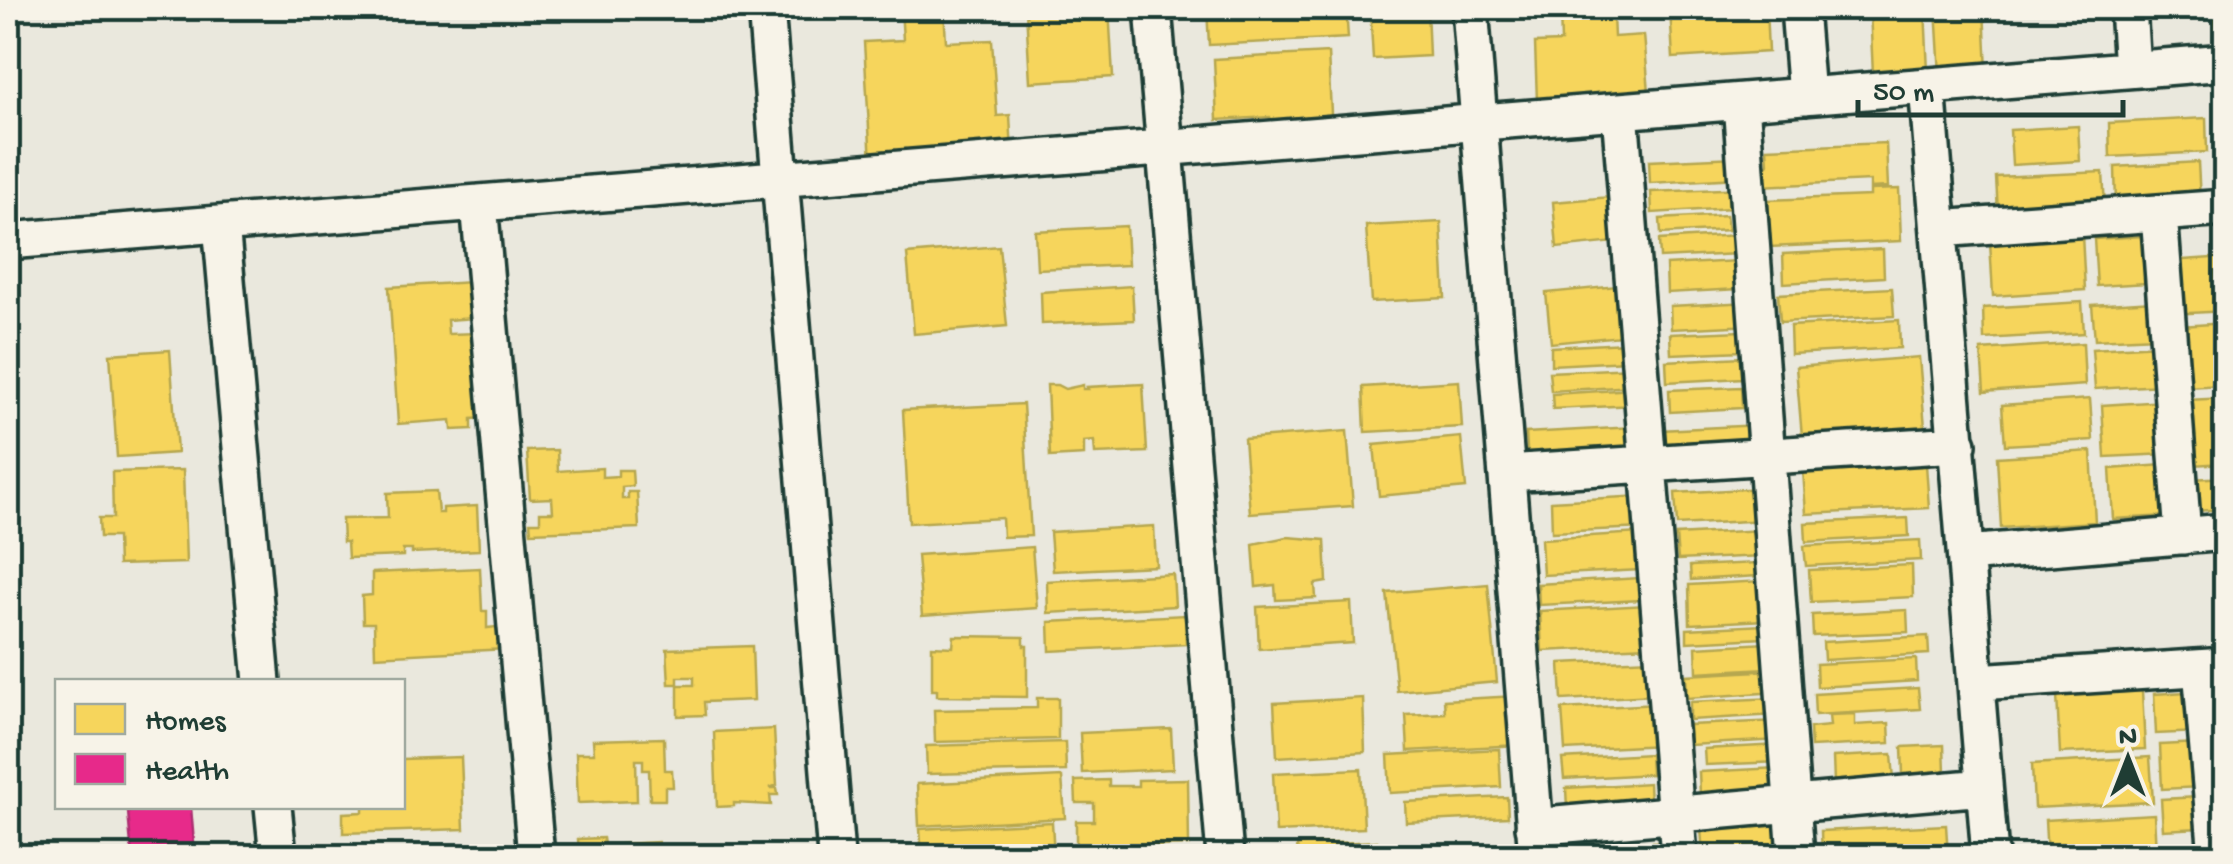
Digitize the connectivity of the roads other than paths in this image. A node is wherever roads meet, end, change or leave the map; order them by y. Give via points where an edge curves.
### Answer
1 (766, 8) edge
2 (1153, 8) edge
3 (1470, 8) edge
4 (1799, 8) edge
5 (2128, 8) edge
6 (2226, 62) edge
7 (2132, 70) junction
8 (1927, 86) junction
9 (1806, 96) junction
10 (1740, 102) junction
11 (1620, 111) junction
12 (1479, 123) junction
13 (1164, 148) junction
14 (780, 180) junction
15 (479, 204) junction
16 (2226, 208) edge
17 (2159, 213) junction
18 (221, 224) junction
19 (1939, 229) junction
20 (8, 241) edge
21 (1958, 444) junction
22 (1766, 456) junction
23 (1648, 464) junction
24 (1507, 473) junction
25 (2226, 532) edge
26 (2183, 536) junction
27 (1966, 554) junction
28 (2213, 667) edge
29 (262, 679) edge
30 (1977, 682) junction
31 (1984, 787) junction
32 (1792, 804) junction
33 (273, 809) edge
34 (1676, 815) junction
35 (1535, 842) edge
36 (278, 856) edge
37 (536, 856) edge
38 (836, 856) edge
39 (1225, 856) edge
40 (1680, 856) edge
41 (1796, 856) edge
42 (1990, 856) edge
43 (2217, 856) edge

1 - 14 street
2 - 13 street
3 - 12 street
4 - 9 street
5 - 7 street
6 - 7 street
7 - 8 street
8 - 9 street
8 - 19 street
9 - 10 street
10 - 11 street
10 - 22 street
11 - 12 street
11 - 23 street
12 - 13 street
12 - 24 street
13 - 14 street
13 - 39 street
14 - 15 street
14 - 38 street
15 - 18 street
15 - 37 street
16 - 17 street
17 - 19 street
17 - 26 street
18 - 20 street
18 - 29 street
19 - 21 street
21 - 22 street
21 - 27 street
22 - 23 street
22 - 32 street
23 - 24 street
23 - 34 street
24 - 35 street
25 - 26 street
26 - 27 street
27 - 30 street
28 - 30 street
28 - 43 street
30 - 31 street
31 - 32 street
31 - 42 street
32 - 34 street
32 - 41 street
33 - 36 street
34 - 35 street
34 - 40 street

